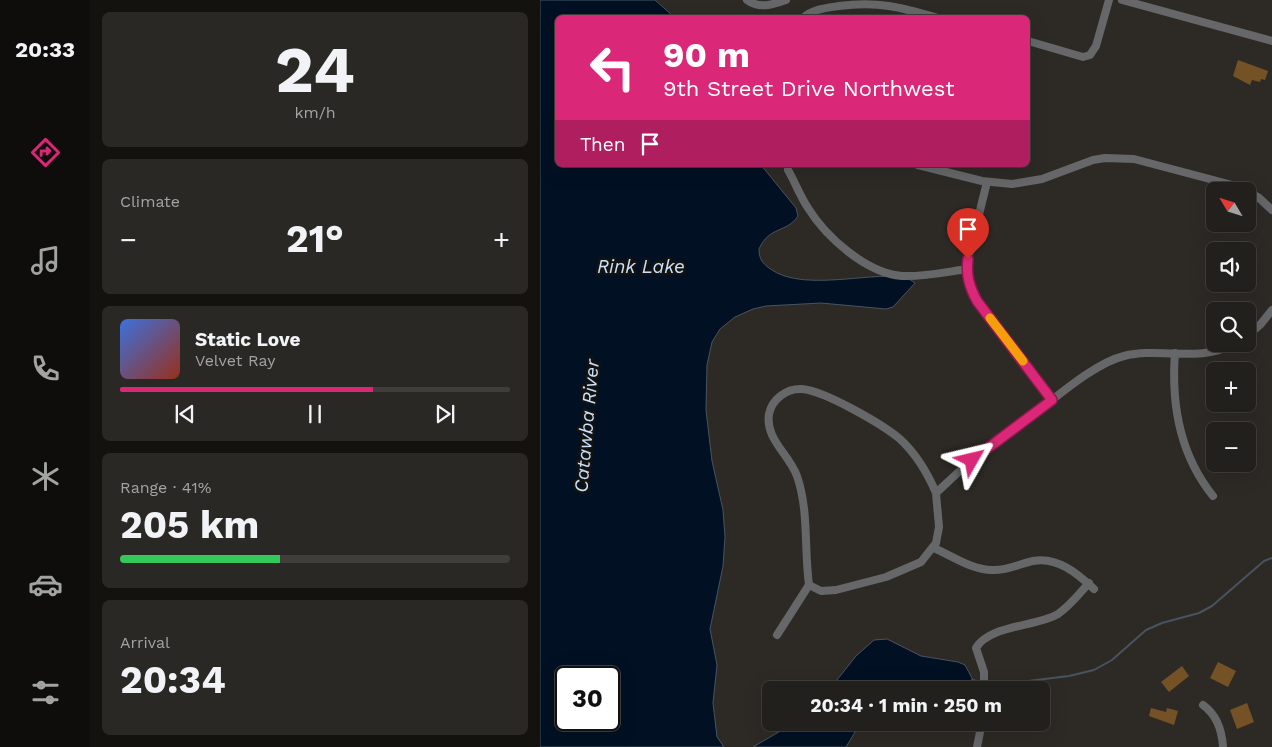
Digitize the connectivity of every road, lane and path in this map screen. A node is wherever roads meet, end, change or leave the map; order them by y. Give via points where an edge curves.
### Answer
1 (747, 0) edge
2 (786, 0) edge
3 (1109, 0) edge
4 (1122, 0) edge
5 (839, 3) edge
6 (807, 15) edge
7 (927, 15) edge
8 (1272, 41) edge
9 (1030, 42) edge
10 (926, 167) edge
11 (788, 170) dead end
12 (987, 182) junction
13 (1272, 210) edge
14 (967, 269) junction
15 (1272, 310) edge
16 (1256, 328) edge
17 (1206, 352) edge
18 (1175, 353) junction
19 (1052, 400) junction
20 (936, 493) junction
21 (1213, 496) dead end
22 (934, 548) junction
23 (808, 585) junction
24 (777, 635) dead end
25 (984, 681) edge
26 (1204, 705) dead end
27 (980, 731) edge
28 (977, 747) edge
29 (1223, 747) edge

1 - 2 street via 754,5 771,5
3 - 9 street via 1092,54 1083,56
4 - 8 street
5 - 6 street
5 - 7 street via 887,4
10 - 12 street
11 - 14 street via 807,208 852,256 900,276
12 - 13 street via 1031,182 1093,160 1123,157 1236,186 1258,197
12 - 14 street
14 - 19 street via 977,301
15 - 16 street
17 - 18 street
18 - 19 street via 1144,352 1122,356 1095,370
18 - 21 street via 1174,396 1181,435 1197,472
19 - 20 street via 972,460
20 - 22 street via 939,527
20 - 23 street via 908,448 883,426 807,390 791,390 778,397 770,410 769,424 794,469 801,491
22 - 23 street via 921,562 907,569 856,586 821,591
22 - 25 street via 985,570 1006,569 1034,561 1053,562 1092,586 1057,614 980,640 976,648
23 - 24 street
26 - 29 street via 1215,718
27 - 28 street

